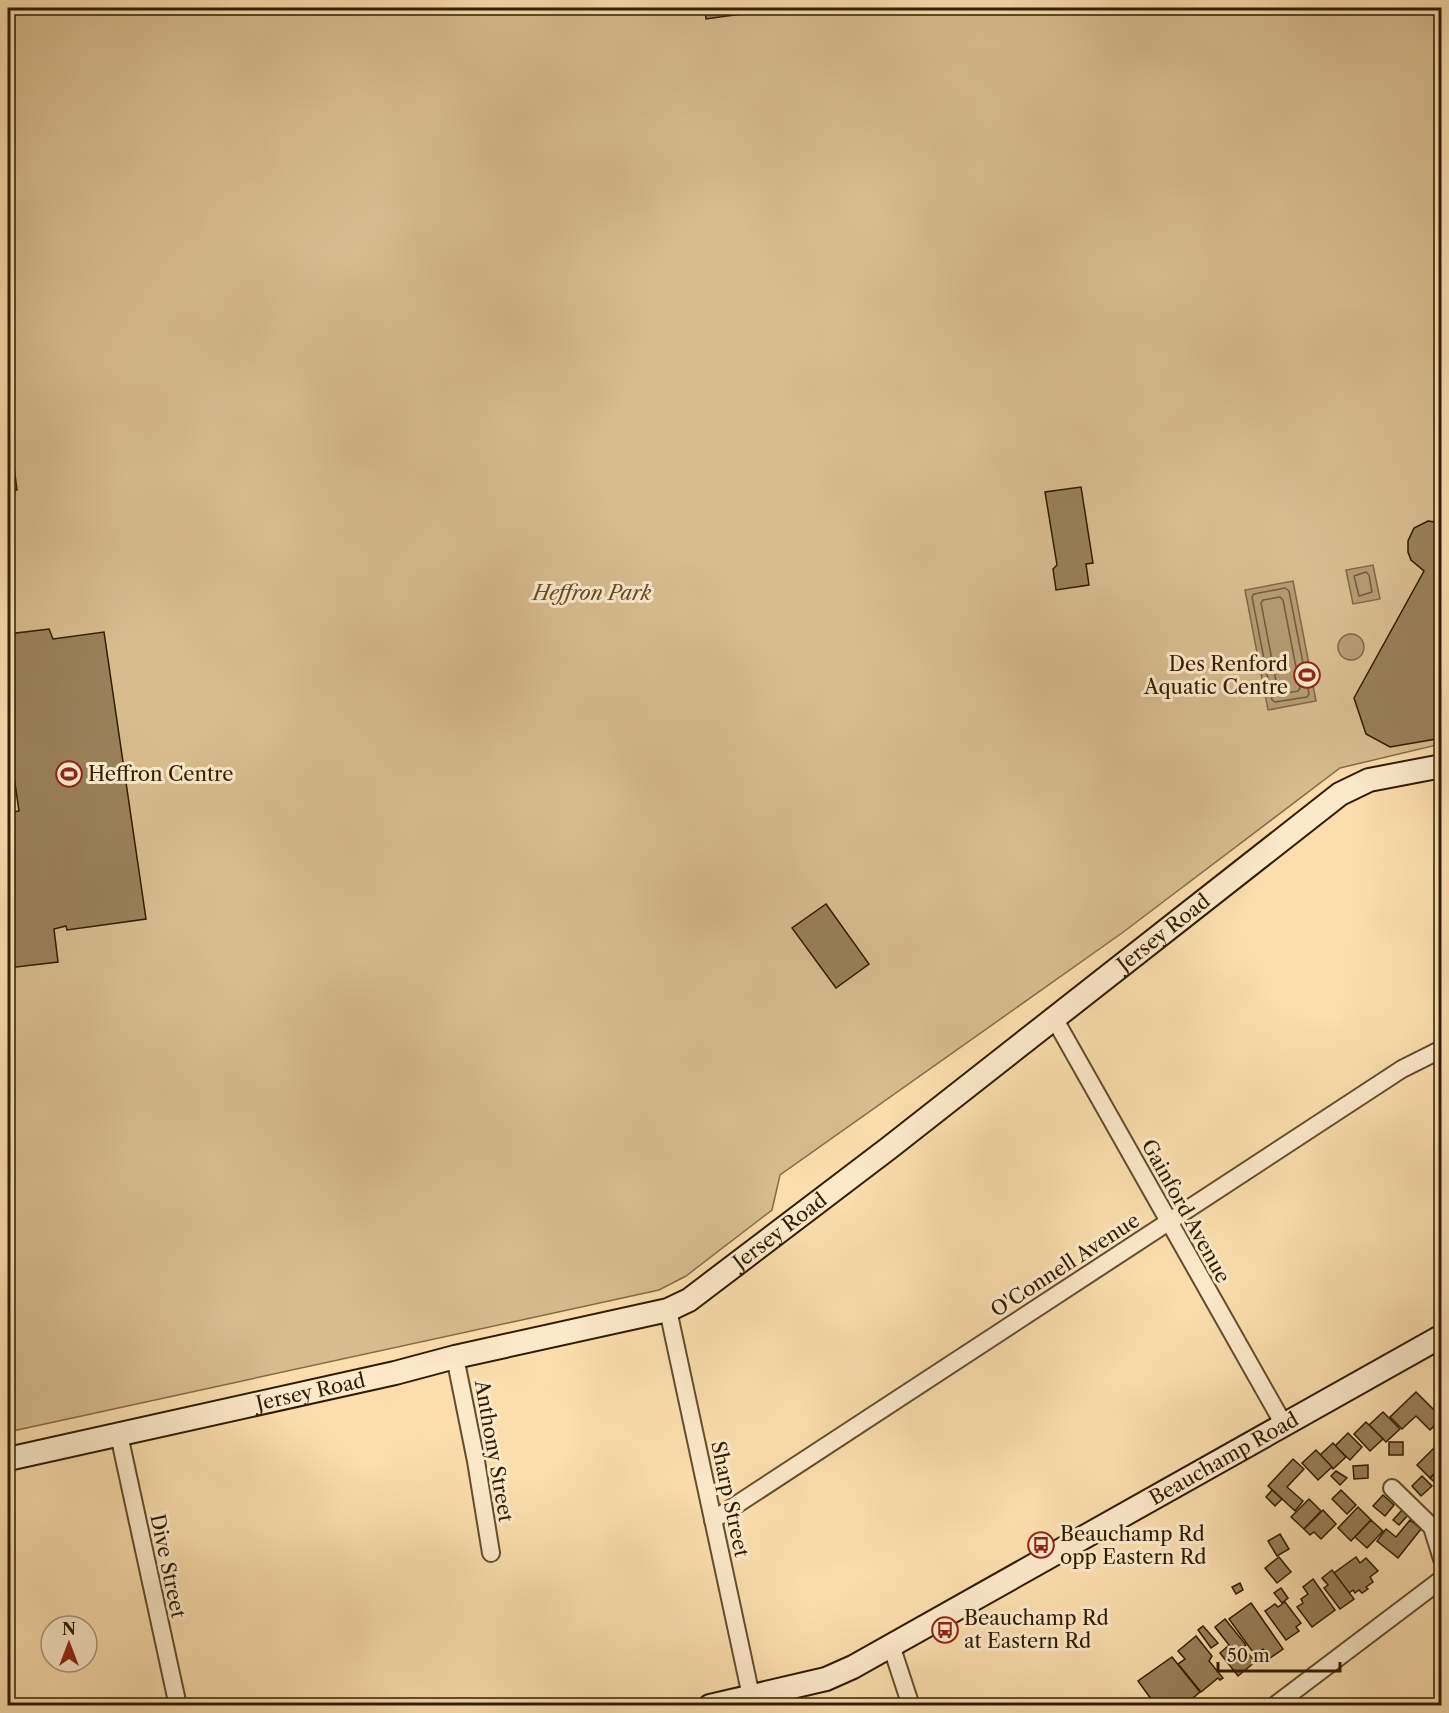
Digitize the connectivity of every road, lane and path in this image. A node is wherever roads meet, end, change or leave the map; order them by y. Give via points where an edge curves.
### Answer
1 (1442, 766) edge
2 (1054, 1018) junction
3 (1442, 1049) edge
4 (1169, 1222) junction
5 (668, 1310) junction
6 (1442, 1336) edge
7 (455, 1357) junction
8 (1283, 1423) junction
9 (119, 1435) junction
10 (8, 1459) edge
11 (1392, 1488) dead end
12 (713, 1520) junction
13 (491, 1553) dead end
14 (1442, 1560) edge
15 (1442, 1579) edge
16 (891, 1646) junction
17 (751, 1696) junction
18 (178, 1706) edge
19 (710, 1706) edge
20 (911, 1706) edge
21 (1274, 1706) edge

1 - 2 street, Jersey Road via 1369,780 1340,794
2 - 4 street, Gainford Avenue
2 - 5 street, Jersey Road via 689,1300
3 - 4 street, O'Connell Avenue via 1402,1069
4 - 8 street, Gainford Avenue
4 - 12 street, O'Connell Avenue
5 - 7 street, Jersey Road
5 - 12 street, Sharp Street
6 - 8 street, Beauchamp Road
7 - 9 street, Jersey Road
7 - 13 street, Anthony Street
8 - 16 street, Beauchamp Road
9 - 10 street, Jersey Road
9 - 18 street, Dive Street
11 - 14 street via 1432,1527
12 - 17 street, Sharp Street
15 - 21 street
16 - 17 street, Beauchamp Road via 826,1679
16 - 20 street
17 - 19 street, Beauchamp Road

